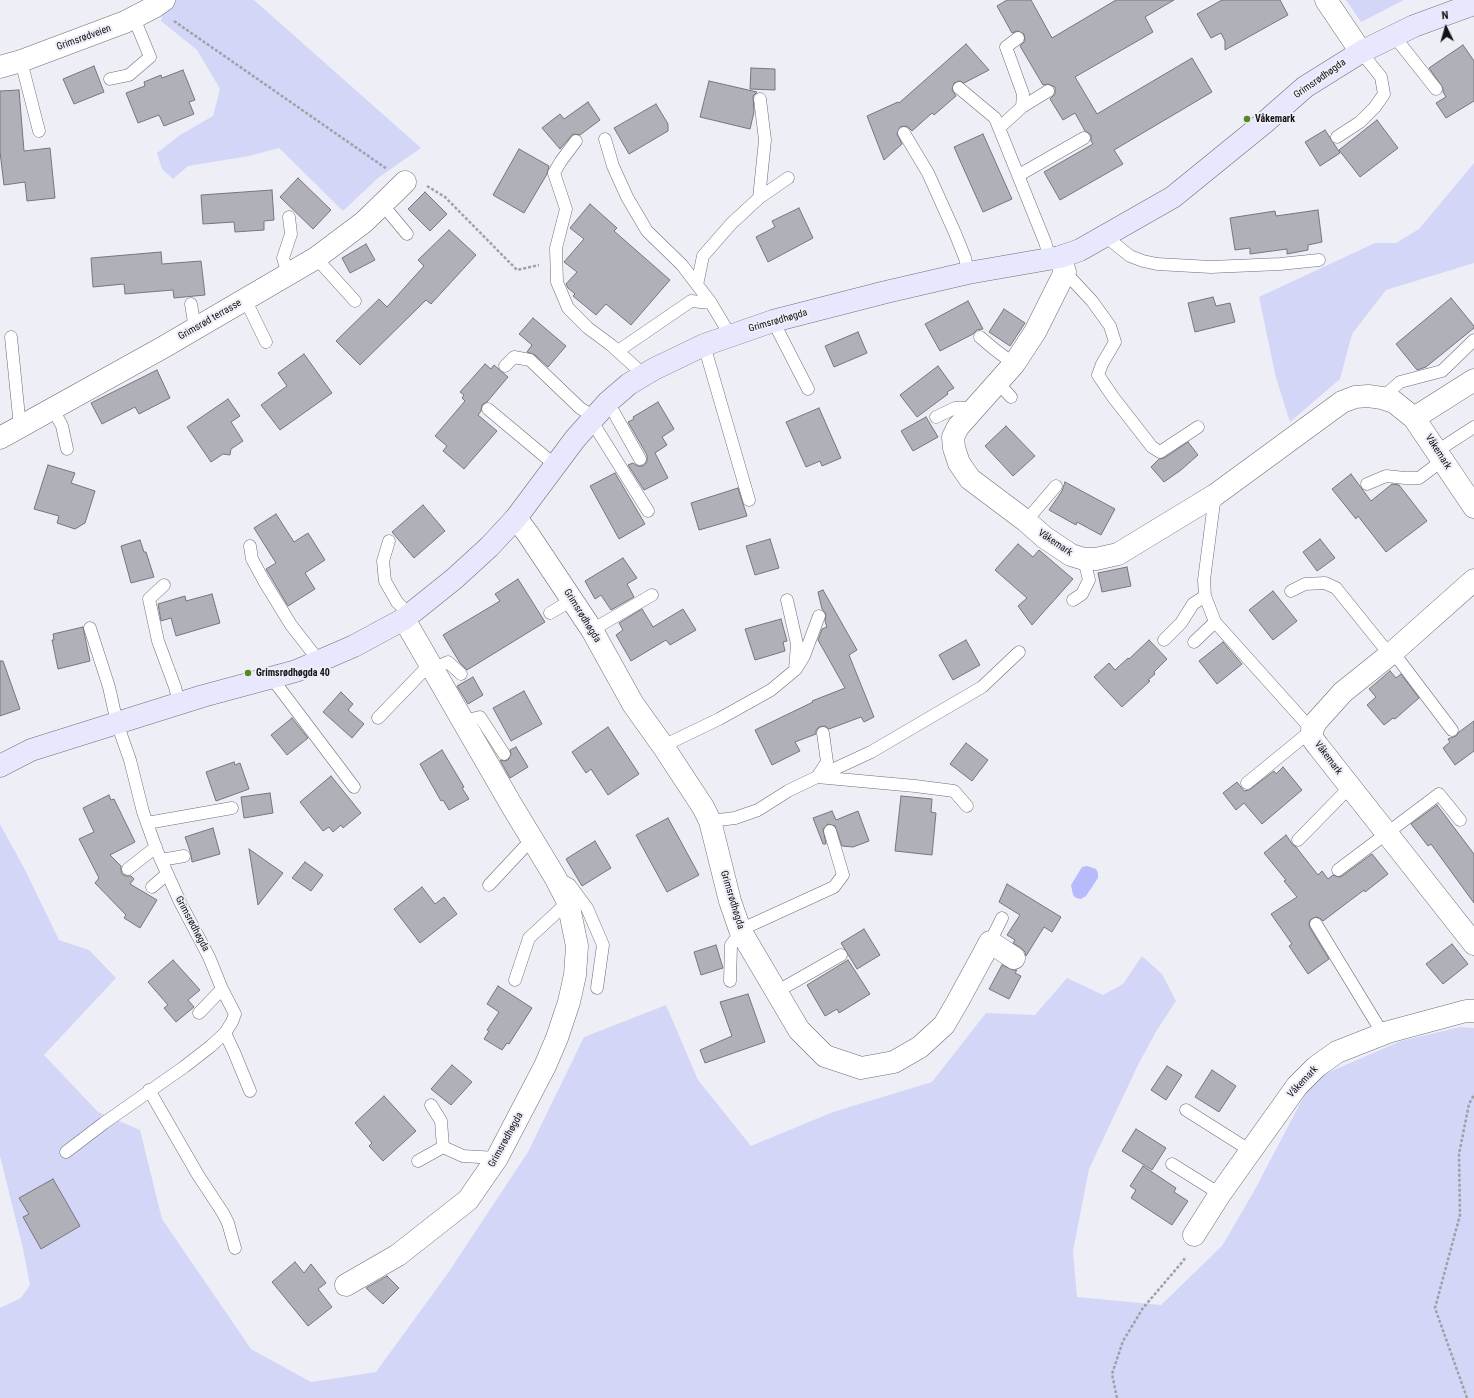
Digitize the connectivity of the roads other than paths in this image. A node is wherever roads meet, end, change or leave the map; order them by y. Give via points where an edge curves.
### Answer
1 (1326, 0) edge
2 (156, 2) edge
3 (1474, 4) edge
4 (134, 18) junction
5 (1394, 36) junction
6 (1018, 38) dead end
7 (1361, 52) junction
8 (21, 61) junction
9 (0, 67) edge
10 (110, 79) dead end
11 (959, 88) dead end
12 (1436, 89) dead end
13 (1048, 91) dead end
14 (760, 99) dead end
15 (1022, 107) junction
16 (999, 128) junction
17 (39, 131) dead end
18 (904, 133) dead end
19 (1337, 137) dead end
20 (1084, 138) dead end
21 (604, 139) dead end
22 (576, 141) dead end
23 (1019, 175) junction
24 (788, 178) dead end
25 (405, 182) road end
26 (759, 198) junction
27 (382, 204) junction
28 (289, 217) dead end
29 (407, 234) dead end
30 (1105, 236) junction
31 (316, 258) junction
32 (1319, 260) dead end
33 (1058, 263) junction
34 (968, 273) junction
35 (288, 274) junction
36 (697, 285) junction
37 (245, 299) junction
38 (355, 301) dead end
39 (192, 304) dead end
40 (711, 304) junction
41 (774, 321) junction
42 (195, 329) junction
43 (730, 335) junction
44 (980, 336) dead end
45 (11, 337) dead end
46 (1474, 340) edge
47 (266, 342) dead end
48 (704, 345) junction
49 (618, 351) junction
50 (1014, 364) junction
51 (505, 366) dead end
52 (644, 376) junction
53 (1474, 380) edge
54 (808, 389) dead end
55 (1382, 398) junction
56 (488, 408) dead end
57 (974, 408) junction
58 (53, 409) junction
59 (598, 413) junction
60 (936, 417) dead end
61 (1414, 418) junction
62 (20, 427) junction
63 (1198, 427) dead end
64 (1474, 427) edge
65 (0, 438) edge
66 (67, 449) dead end
67 (1440, 456) junction
68 (640, 459) dead end
69 (555, 465) junction
70 (1367, 484) dead end
71 (1056, 486) dead end
72 (1216, 496) junction
73 (749, 500) dead end
74 (1474, 507) edge
75 (648, 511) dead end
76 (516, 518) junction
77 (1026, 521) junction
78 (388, 541) dead end
79 (250, 546) dead end
80 (1084, 559) junction
81 (1474, 580) edge
82 (164, 585) dead end
83 (1290, 591) dead end
84 (652, 595) dead end
85 (1204, 596) junction
86 (572, 600) junction
87 (787, 600) dead end
88 (1073, 600) dead end
89 (550, 613) dead end
90 (819, 616) dead end
91 (406, 617) junction
92 (1215, 622) junction
93 (90, 628) dead end
94 (592, 630) junction
95 (1164, 640) dead end
96 (1194, 642) dead end
97 (1019, 652) dead end
98 (1391, 654) junction
99 (319, 661) junction
100 (431, 667) junction
101 (795, 670) junction
102 (461, 674) dead end
103 (271, 677) junction
104 (179, 704) junction
105 (378, 718) dead end
106 (463, 721) junction
107 (118, 723) junction
108 (1312, 730) junction
109 (1452, 730) dead end
110 (823, 733) dead end
111 (663, 746) junction
112 (504, 754) dead end
113 (0, 766) edge
114 (817, 778) junction
115 (1247, 783) dead end
116 (354, 787) dead end
117 (1350, 787) junction
118 (967, 806) dead end
119 (232, 808) dead end
120 (1460, 820) dead end
121 (710, 821) junction
122 (147, 823) junction
123 (830, 832) dead end
124 (1387, 834) junction
125 (532, 839) junction
126 (1298, 840) dead end
127 (156, 847) junction
128 (184, 856) dead end
129 (161, 860) junction
130 (128, 869) dead end
131 (1338, 870) dead end
132 (167, 874) junction
133 (555, 877) junction
134 (489, 885) dead end
135 (152, 887) dead end
136 (568, 902) junction
137 (1002, 918) dead end
138 (1316, 924) dead end
139 (740, 931) junction
140 (1473, 940) edge
141 (990, 942) junction
142 (841, 955) dead end
143 (1014, 958) dead end
144 (514, 980) dead end
145 (730, 981) dead end
146 (597, 988) dead end
147 (222, 989) junction
148 (776, 992) junction
149 (1474, 1011) edge
150 (199, 1013) dead end
151 (225, 1033) junction
152 (1383, 1034) junction
153 (149, 1090) junction
154 (250, 1091) dead end
155 (431, 1104) dead end
156 (1186, 1110) dead end
157 (444, 1147) junction
158 (1250, 1151) junction
159 (66, 1152) dead end
160 (497, 1158) junction
161 (418, 1161) dead end
162 (1172, 1164) dead end
163 (1220, 1194) junction
164 (1194, 1235) road end
165 (235, 1248) dead end
166 (346, 1285) dead end

1 - 7 street
2 - 4 street, Grimsrødveien
3 - 5 main road, Grimsrødhøgda
4 - 8 street, Grimsrødveien
4 - 10 lane via 150,57 129,75
5 - 7 main road, Grimsrødhøgda
5 - 12 lane
6 - 15 lane via 1006,47 1023,94
7 - 19 lane via 1381,77 1384,94 1360,122
7 - 30 main road, Grimsrødhøgda via 1305,87 1173,197
8 - 9 street, Grimsrødveien
8 - 17 lane
11 - 16 lane via 995,118
13 - 15 lane
14 - 26 lane via 765,140
15 - 16 lane
16 - 23 lane
18 - 34 lane via 928,173 965,258
20 - 23 lane
21 - 36 lane via 627,197 647,232 682,265
22 - 49 lane via 554,173 566,209 556,248 557,282 568,308 588,328
23 - 33 lane via 1045,242
24 - 26 lane
25 - 27 street, Grimsrød terrasse
26 - 36 lane via 731,224 703,256
27 - 29 lane
27 - 31 street, Grimsrød terrasse via 364,222
28 - 35 lane via 292,234 283,258
30 - 32 lane via 1130,256 1157,264 1211,266
30 - 33 main road, Grimsrødhøgda
31 - 35 street, Grimsrød terrasse
31 - 38 lane
33 - 34 main road, Grimsrødhøgda
33 - 50 street, Våkemark via 1035,332
33 - 63 lane via 1092,300 1110,326 1115,342 1098,375 1152,447 1160,452
34 - 41 main road, Grimsrødhøgda
35 - 37 street, Grimsrød terrasse
36 - 40 lane
37 - 42 street, Grimsrød terrasse
37 - 47 lane
39 - 42 lane
40 - 43 lane
40 - 49 lane via 691,301
41 - 43 main road, Grimsrødhøgda
41 - 54 lane
42 - 58 street, Grimsrød terrasse
43 - 48 main road, Grimsrødhøgda
44 - 50 lane
45 - 62 lane
46 - 55 lane via 1442,371 1400,382
48 - 52 main road, Grimsrødhøgda
48 - 73 lane
49 - 52 lane
50 - 57 street, Våkemark via 1004,389
51 - 59 lane via 514,357 530,360 580,408
52 - 59 main road, Grimsrødhøgda via 629,384
53 - 61 street
55 - 61 street, Våkemark via 1394,402
55 - 72 street, Våkemark via 1355,397 1342,402
56 - 69 lane
57 - 60 lane via 954,408
57 - 77 street, Våkemark via 958,427 954,437 954,448 959,463 970,478
58 - 62 street, Grimsrød terrasse
58 - 66 lane via 62,426
59 - 68 lane
59 - 69 main road, Grimsrødhøgda
59 - 75 lane
61 - 67 street, Våkemark
62 - 65 street, Grimsrød terrasse
64 - 67 lane
67 - 70 lane via 1419,478 1386,476
67 - 74 street, Våkemark
69 - 76 main road, Grimsrødhøgda
71 - 77 lane
72 - 80 street, Våkemark via 1118,554
72 - 85 lane
76 - 86 street, Grimsrødhøgda
76 - 91 main road, Grimsrødhøgda via 454,579
77 - 80 street, Våkemark via 1044,537
78 - 91 lane via 383,561 385,581
79 - 99 lane via 252,559 264,581 291,625
80 - 88 lane via 1089,580 1082,594
81 - 98 street, Våkemark
82 - 104 lane via 150,599 158,641
83 - 98 lane via 1305,584 1325,583 1336,588
84 - 94 lane
85 - 92 lane
85 - 95 lane via 1193,604 1181,623
86 - 89 lane
86 - 94 street, Grimsrødhøgda
87 - 101 lane via 797,644
90 - 101 lane via 804,656
91 - 99 main road, Grimsrødhøgda via 354,646
91 - 100 street, Grimsrødhøgda
92 - 96 lane
92 - 108 lane
93 - 107 lane
94 - 111 street, Grimsrødhøgda via 634,704
97 - 114 lane via 982,687 871,752
98 - 108 street, Våkemark via 1343,692
98 - 109 lane
99 - 103 main road, Grimsrødhøgda via 296,671
100 - 102 lane via 448,662
100 - 105 lane
100 - 106 street, Grimsrødhøgda
101 - 111 lane via 771,690
103 - 104 main road, Grimsrødhøgda
103 - 116 lane
104 - 107 main road, Grimsrødhøgda
106 - 112 lane via 480,717
106 - 125 street, Grimsrødhøgda
107 - 113 main road, Grimsrødhøgda via 31,750
107 - 122 lane, Grimsrødhøgda
108 - 115 lane
108 - 117 street, Våkemark via 1312,738
110 - 114 lane via 827,762
111 - 121 street, Grimsrødhøgda
114 - 118 lane via 954,791
114 - 121 lane via 788,791 758,810 736,818
117 - 124 street, Våkemark
117 - 126 lane
119 - 122 lane
120 - 124 lane via 1439,794
121 - 139 street, Grimsrødhøgda
122 - 127 lane, Grimsrødhøgda
123 - 139 lane via 843,875 834,887
124 - 131 lane
124 - 140 street, Våkemark
125 - 133 street, Grimsrødhøgda
125 - 134 lane
127 - 129 lane, Grimsrødhøgda
127 - 130 lane
128 - 129 lane
129 - 132 lane, Grimsrødhøgda
132 - 135 lane
132 - 147 lane, Grimsrødhøgda via 209,957
133 - 136 street, Grimsrødhøgda
133 - 146 lane via 570,885 587,908 603,945
136 - 144 lane via 529,938
136 - 160 street, Grimsrødhøgda via 577,946 575,975 569,1002 558,1038
137 - 141 lane
138 - 152 lane
139 - 145 lane via 731,945
139 - 148 street, Grimsrødhøgda
141 - 143 street
141 - 148 street, Grimsrødhøgda via 944,1025 920,1046 894,1062 861,1068 825,1056 799,1030
142 - 148 lane
147 - 150 lane
147 - 151 lane, Grimsrødhøgda via 235,1014
149 - 152 street, Våkemark
151 - 153 lane, Grimsrødhøgda via 184,1067
151 - 154 lane
152 - 158 street, Våkemark via 1337,1052 1316,1067 1297,1086
153 - 159 lane, Grimsrødhøgda
153 - 165 lane via 198,1176 223,1213
155 - 157 lane via 441,1121
156 - 158 lane
157 - 160 lane via 463,1156
157 - 161 lane
158 - 163 street, Våkemark
160 - 166 street, Grimsrødhøgda via 468,1200 398,1255
162 - 163 lane
163 - 164 street, Våkemark

